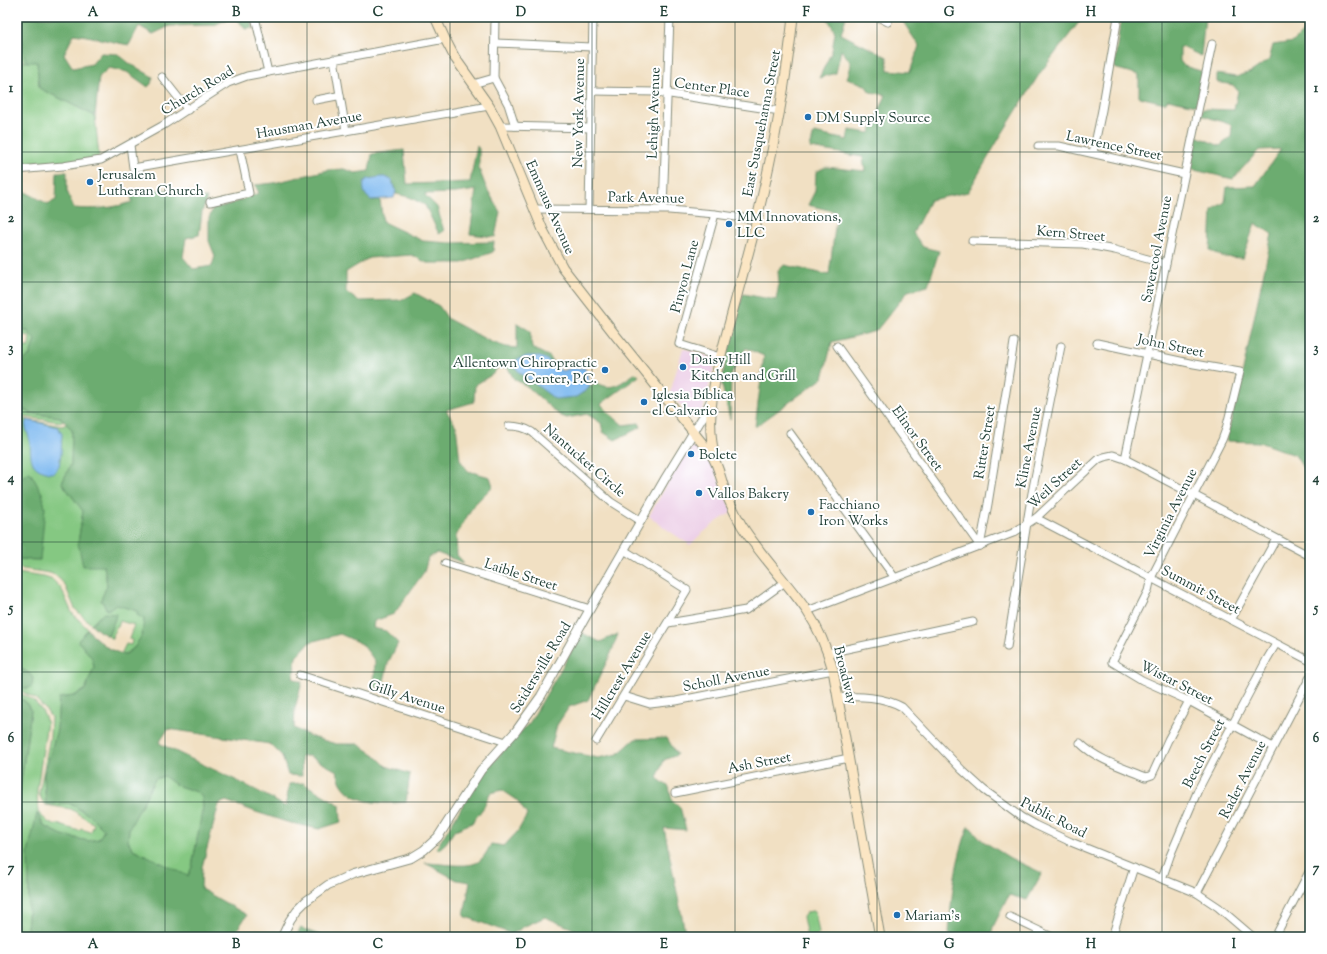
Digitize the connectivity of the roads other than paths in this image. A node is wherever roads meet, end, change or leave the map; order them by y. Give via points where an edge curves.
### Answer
1 (255, 17) edge
2 (435, 17) edge
3 (495, 17) edge
4 (593, 17) edge
5 (670, 17) edge
6 (793, 17) edge
7 (878, 17) edge
8 (1118, 17) edge
9 (888, 22) dead end
10 (445, 39) junction
11 (495, 43) junction
12 (1212, 44) dead end
13 (592, 47) junction
14 (334, 59) junction
15 (268, 72) junction
16 (162, 77) dead end
17 (494, 78) junction
18 (473, 84) junction
19 (592, 91) junction
20 (667, 94) junction
21 (340, 97) junction
22 (316, 100) dead end
23 (489, 106) junction
24 (188, 110) junction
25 (780, 111) junction
26 (500, 126) junction
27 (515, 126) junction
28 (590, 128) junction
29 (346, 131) junction
30 (130, 145) junction
31 (1038, 146) dead end
32 (240, 150) junction
33 (1093, 153) junction
34 (17, 170) edge
35 (1184, 174) junction
36 (210, 202) dead end
37 (535, 209) junction
38 (589, 209) junction
39 (663, 209) junction
40 (715, 214) junction
41 (757, 220) junction
42 (972, 241) dead end
43 (1166, 264) junction
44 (1014, 342) dead end
45 (1097, 343) dead end
46 (837, 346) dead end
47 (1060, 346) dead end
48 (1148, 354) junction
49 (720, 357) junction
50 (1240, 372) joint
51 (712, 397) junction
52 (510, 426) dead end
53 (694, 432) junction
54 (790, 433) dead end
55 (1125, 459) junction
56 (718, 467) junction
57 (1194, 496) junction
58 (1036, 518) junction
59 (641, 521) junction
60 (1027, 525) junction
61 (1276, 539) junction
62 (980, 546) junction
63 (624, 550) junction
64 (1310, 556) edge
65 (446, 563) dead end
66 (894, 578) junction
67 (1151, 578) junction
68 (784, 582) junction
69 (590, 609) junction
70 (807, 611) junction
71 (1231, 620) junction
72 (973, 622) dead end
73 (668, 623) junction
74 (1276, 644) junction
75 (1007, 647) dead end
76 (828, 652) junction
77 (1310, 661) edge
78 (1112, 662) joint
79 (833, 670) junction
80 (300, 675) dead end
81 (1310, 678) edge
82 (624, 696) junction
83 (838, 698) junction
84 (1189, 701) junction
85 (1232, 724) junction
86 (596, 741) dead end
87 (506, 742) junction
88 (1080, 743) dead end
89 (1273, 747) junction
90 (849, 758) junction
91 (675, 793) dead end
92 (1134, 867) junction
93 (1310, 870) edge
94 (1162, 879) junction
95 (1197, 893) junction
96 (1010, 917) dead end
97 (282, 937) edge
98 (880, 937) edge
99 (1052, 937) edge
100 (1112, 937) edge
101 (1253, 937) edge
102 (1275, 937) edge

1 - 15 street
2 - 10 main road, Emmaus Avenue
3 - 11 street
4 - 13 street, New York Avenue
5 - 20 street, Lehigh Avenue
6 - 25 main road, East Susquehanna Street
7 - 9 street
8 - 33 street
10 - 14 street, Church Road
10 - 18 main road, Emmaus Avenue
11 - 13 street
11 - 17 street
12 - 35 street, Savercool Avenue
13 - 19 street, New York Avenue
14 - 15 street, Church Road
14 - 21 street
15 - 24 street, Church Road via 228,83
16 - 24 street
17 - 18 street
17 - 27 street via 508,104
18 - 23 main road, Emmaus Avenue
19 - 20 street, Center Place
19 - 28 street, New York Avenue
20 - 25 street, Center Place
20 - 39 street, Lehigh Avenue
21 - 22 street
21 - 29 street
23 - 26 main road, Emmaus Avenue
23 - 29 street, Hausman Avenue
24 - 30 street, Church Road
25 - 41 main road, East Susquehanna Street
26 - 27 street
26 - 37 main road, Emmaus Avenue
27 - 28 street
28 - 38 street, New York Avenue
29 - 32 street, Hausman Avenue
30 - 32 street, Hausman Avenue via 133,168
30 - 34 street, Church Road via 96,162
31 - 33 street, Lawrence Street via 1058,146
32 - 36 street via 248,192
33 - 35 street, Lawrence Street
35 - 43 street, Savercool Avenue
37 - 38 street, Park Avenue
37 - 53 main road, Emmaus Avenue via 552,249 573,282
38 - 39 street, Park Avenue
39 - 40 street, Park Avenue
40 - 41 street, Park Avenue
40 - 49 street, Pinyon Lane via 679,344
41 - 49 main road, East Susquehanna Street
42 - 43 street, Kern Street via 1082,244 1116,250
43 - 48 street, Savercool Avenue
44 - 62 street, Ritter Street
45 - 48 street, John Street
46 - 62 street, Elinor Street
47 - 60 street, Kline Avenue
48 - 50 street, John Street
48 - 55 street, Savercool Avenue
49 - 51 main road, East Susquehanna Street
50 - 57 street, Virginia Avenue via 1226,429
51 - 53 street, Seidersville Road
51 - 56 main road, East Susquehanna Street via 711,433
52 - 59 street, Nantucket Circle via 532,432 610,502
53 - 56 main road, Broadway
53 - 59 street, Seidersville Road
54 - 66 street
55 - 57 street, Weil Street
55 - 58 street, Weil Street via 1113,455 1099,459
56 - 68 main road, Broadway via 724,489 742,525
57 - 61 street, Weil Street
57 - 67 street, Virginia Avenue
58 - 60 street, Weil Street
58 - 67 street, Summit Street
59 - 63 street, Seidersville Road
60 - 62 street, Weil Street
60 - 75 street, Kline Avenue
61 - 64 street, Weil Street
61 - 71 street
62 - 66 street, Weil Street
63 - 69 street, Seidersville Road
63 - 73 street, Hillcrest Avenue via 687,590
65 - 69 street, Laible Street
66 - 70 street, Weil Street
67 - 71 street, Summit Street
67 - 78 street, Virginia Avenue via 1148,591
68 - 70 main road, Broadway
68 - 73 street via 746,610
69 - 87 street, Seidersville Road via 530,714
70 - 76 main road, Broadway
71 - 74 street, Summit Street
72 - 76 street
73 - 82 street, Hillcrest Avenue
74 - 77 street, Summit Street
74 - 85 street, Beech Street
76 - 79 main road, Broadway
78 - 84 street, Wistar Street via 1148,683
79 - 82 street, Scholl Avenue via 650,704
79 - 83 main road, Broadway
80 - 87 street, Gilly Avenue
81 - 89 street, Rader Avenue
82 - 86 street, Hillcrest Avenue
83 - 90 main road, Broadway
83 - 92 street, Public Road via 873,698 902,707 962,770 1021,817 1071,842
84 - 85 street, Wistar Street
84 - 88 street via 1152,775 1146,777 1108,761 1087,750
85 - 89 street, Wistar Street
85 - 94 street, Beech Street via 1198,790
87 - 97 street, Seidersville Road via 480,770 438,837 420,854 353,874 328,885 301,905
89 - 95 street, Rader Avenue
90 - 91 street, Ash Street
90 - 98 main road, Broadway
92 - 94 street, Public Road
92 - 100 street
93 - 102 street
94 - 95 street, Public Road
95 - 101 street, Public Road
96 - 99 street

